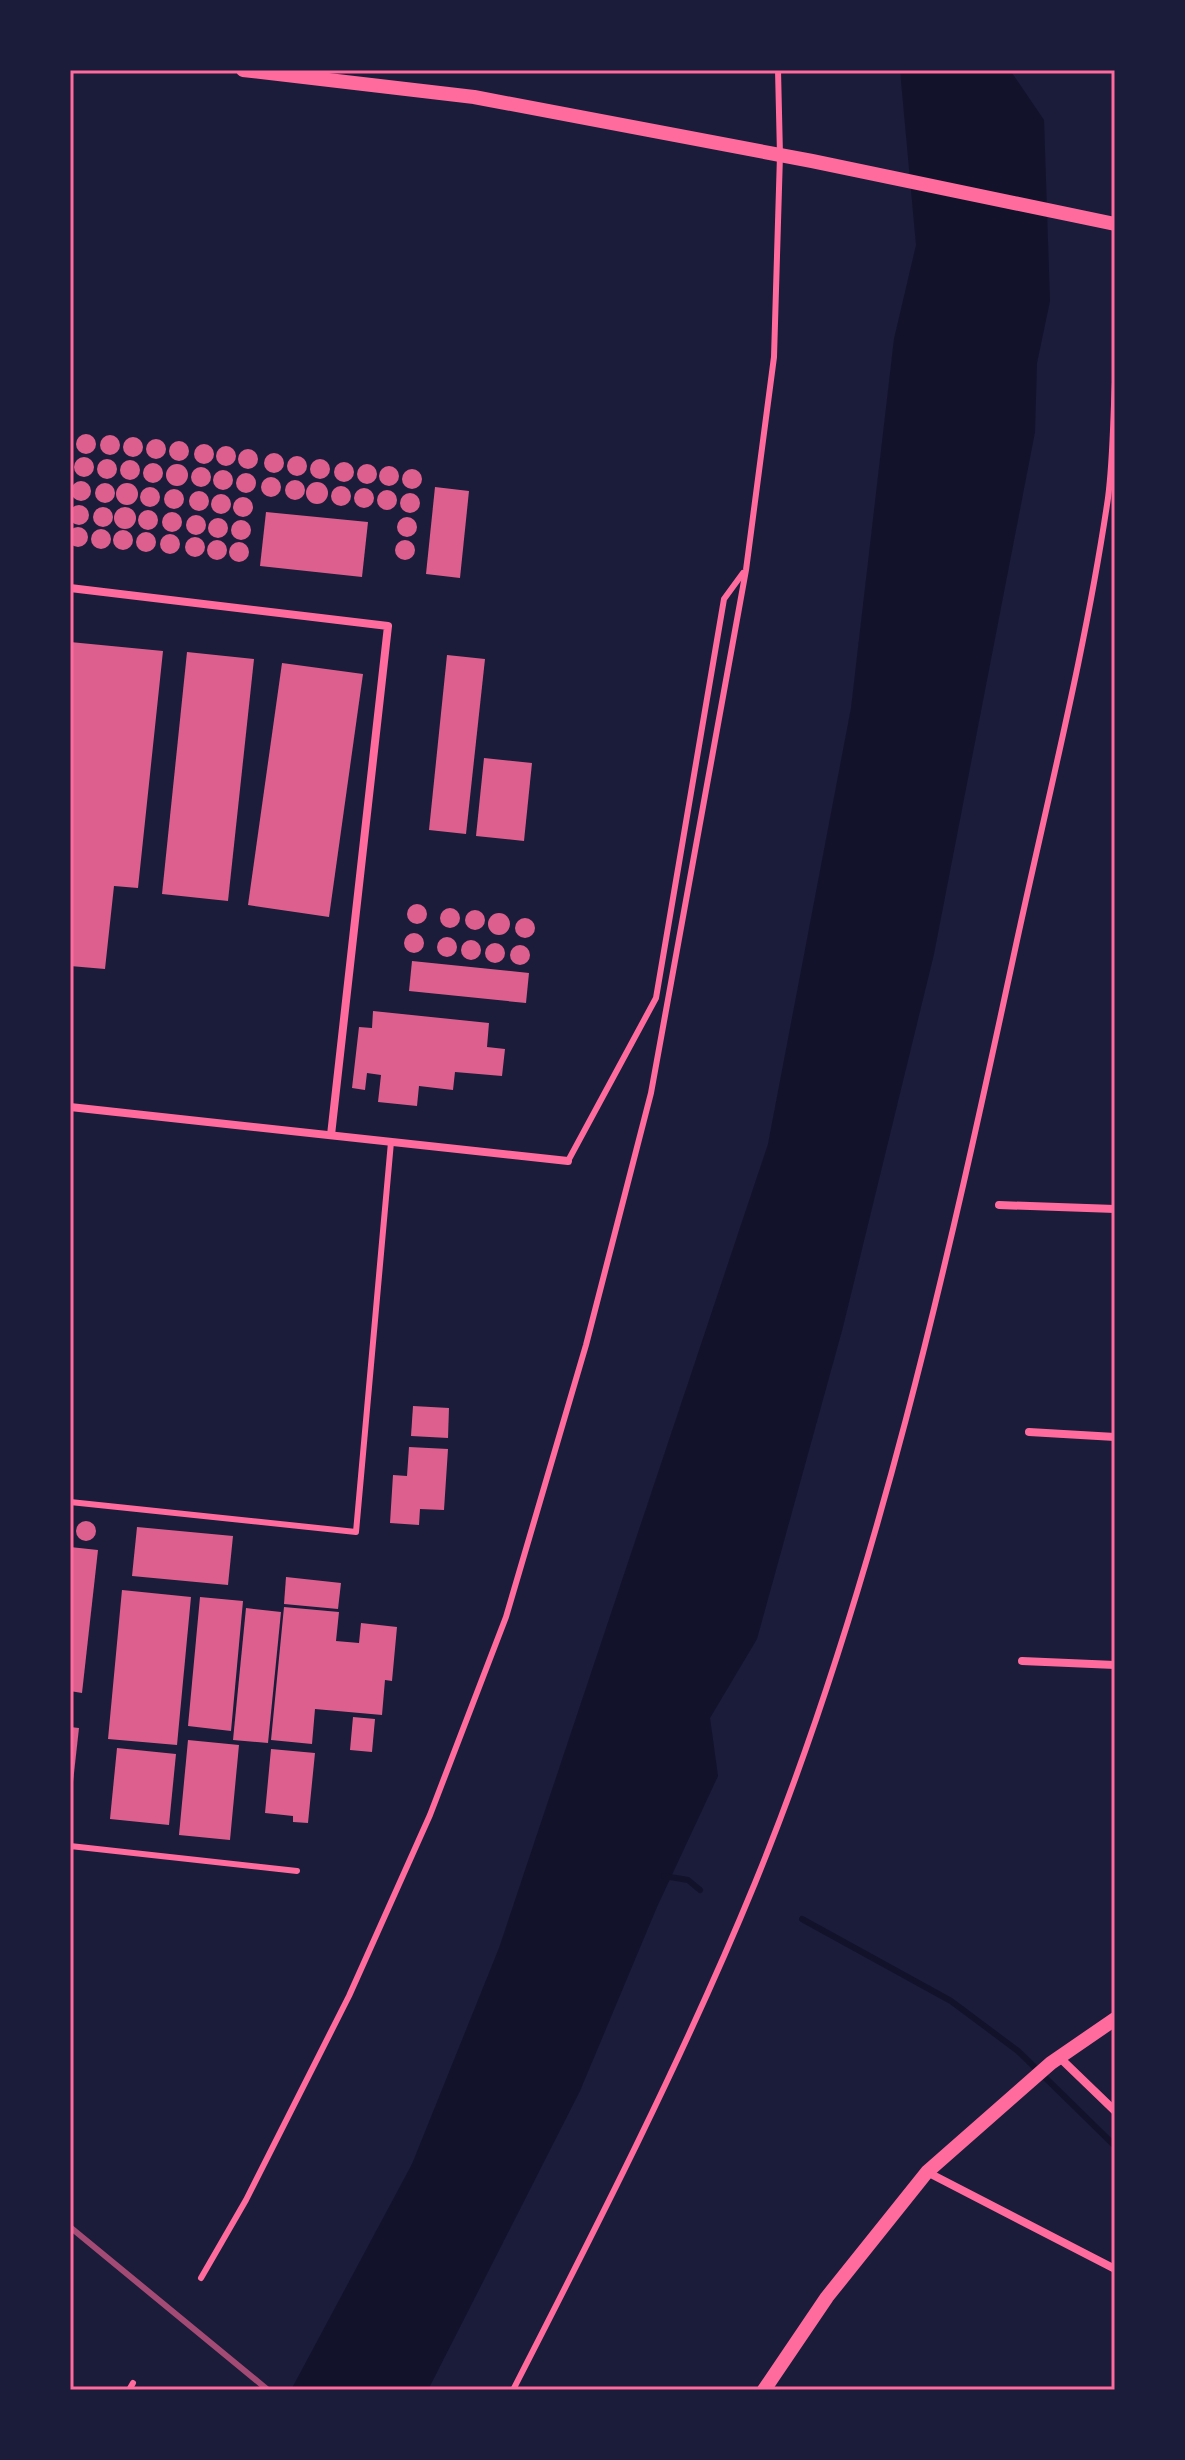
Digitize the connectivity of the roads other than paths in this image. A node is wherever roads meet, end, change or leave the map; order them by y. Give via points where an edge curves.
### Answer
1 (243, 70) edge
2 (778, 70) edge
3 (780, 155) junction
4 (1115, 224) edge
5 (1115, 382) edge
6 (746, 570) junction
7 (70, 588) edge
8 (70, 1107) edge
9 (331, 1135) junction
10 (391, 1142) junction
11 (568, 1161) joint
12 (999, 1205) dead end
13 (1115, 1209) edge
14 (1029, 1432) dead end
15 (1115, 1437) edge
16 (70, 1502) edge
17 (1022, 1661) dead end
18 (1115, 1665) edge
19 (70, 1846) edge
20 (297, 1871) dead end
21 (1115, 2019) edge
22 (1055, 2060) junction
23 (1115, 2111) edge
24 (927, 2172) junction
25 (1115, 2269) edge
26 (201, 2278) dead end
27 (513, 2390) edge
28 (764, 2390) edge

1 - 3 street via 474,97
2 - 3 lane
3 - 4 street
3 - 6 lane via 774,357
5 - 27 lane via 1108,494 1057,760 915,1382 870,1545 755,1882 595,2231
6 - 11 lane via 724,599 656,998
6 - 26 lane via 651,1093 586,1345 506,1617 430,1815 349,1996
7 - 9 street via 388,626
8 - 9 street
9 - 10 street
10 - 11 street
10 - 16 lane via 356,1532
12 - 13 street
14 - 15 street
17 - 18 street
19 - 20 lane
21 - 22 street
22 - 23 street
22 - 24 street
24 - 25 street
24 - 28 street via 827,2297

